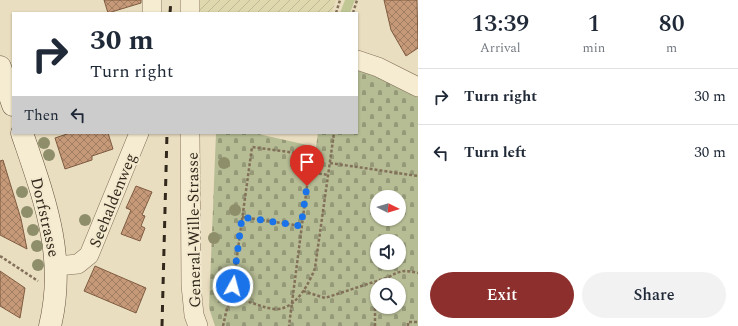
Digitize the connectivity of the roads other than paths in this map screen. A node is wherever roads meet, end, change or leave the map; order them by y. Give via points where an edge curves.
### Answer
1 (152, 0) edge
2 (190, 0) edge
3 (152, 12) edge
4 (190, 12) edge
5 (358, 60) edge
6 (0, 67) edge
7 (418, 87) edge
8 (12, 103) edge
9 (22, 134) edge
10 (139, 134) edge
11 (190, 134) edge
12 (57, 266) junction
13 (50, 326) edge
14 (198, 326) edge

1 - 3 street
2 - 4 street
5 - 7 street via 378,67
6 - 8 street
9 - 12 street, Dorfstrasse via 45,201 53,232
10 - 12 street, Seehaldenweg via 89,255 78,264
11 - 14 street, General-Wille-Strasse via 191,285 194,315
12 - 13 street, Dorfstrasse via 54,310

